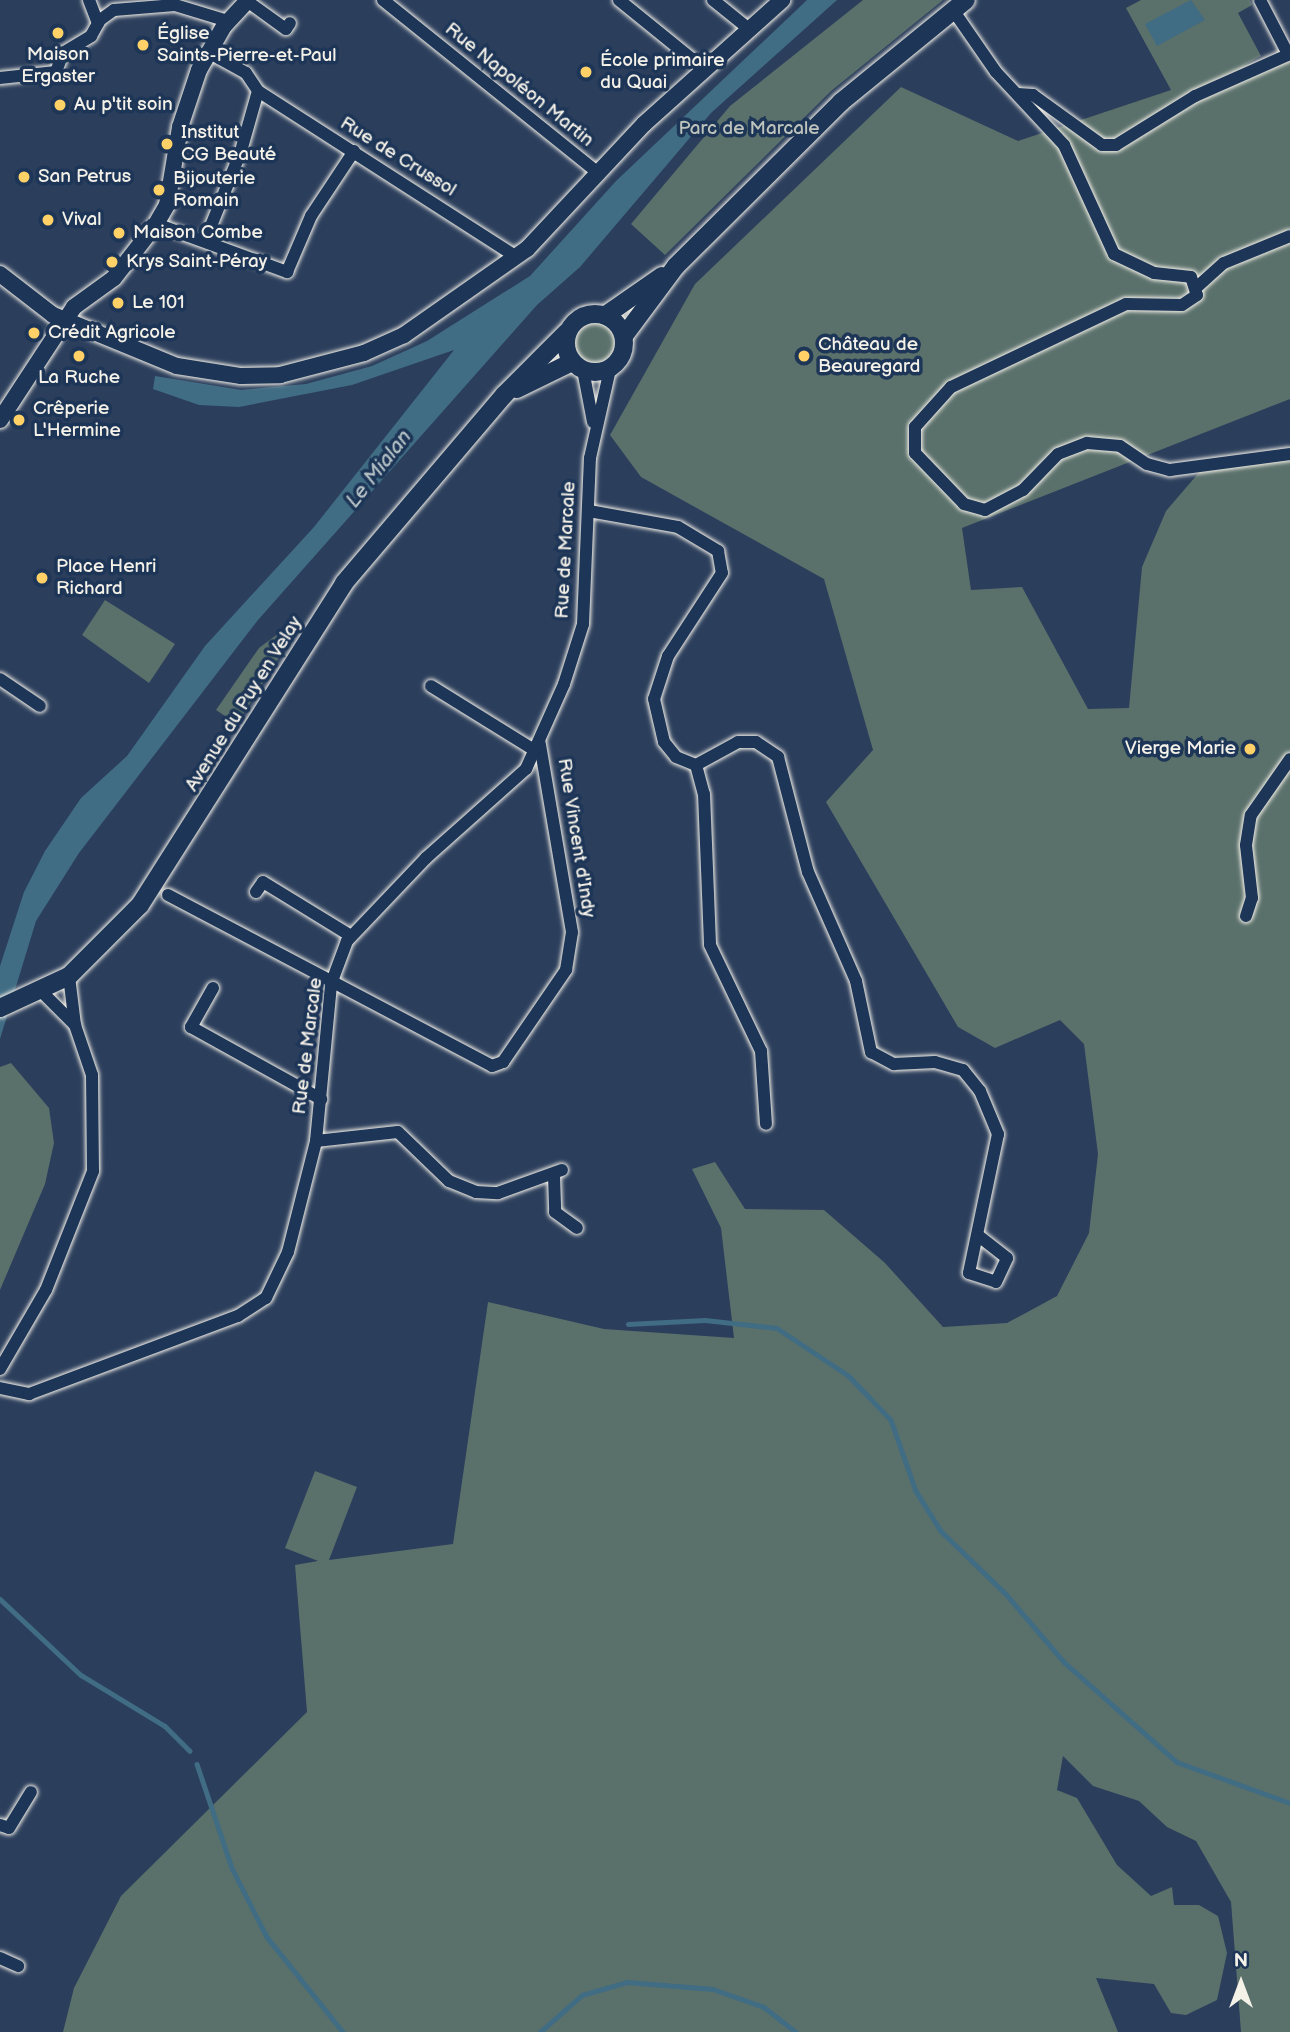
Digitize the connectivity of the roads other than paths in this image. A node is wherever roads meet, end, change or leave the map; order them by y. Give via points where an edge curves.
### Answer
1 (89, 0) edge
2 (247, 0) edge
3 (383, 0) edge
4 (619, 0) edge
5 (713, 0) edge
6 (782, 0) edge
7 (1260, 0) edge
8 (121, 4) edge
9 (960, 5) edge
10 (228, 21) junction
11 (98, 23) junction
12 (290, 23) dead end
13 (749, 29) junction
14 (208, 52) junction
15 (1289, 54) edge
16 (704, 68) junction
17 (0, 78) edge
18 (258, 91) junction
19 (1018, 94) junction
20 (354, 151) junction
21 (598, 173) junction
22 (156, 224) junction
23 (1290, 236) edge
24 (205, 241) junction
25 (517, 257) junction
26 (676, 266) junction
27 (0, 274) edge
28 (1197, 287) junction
29 (606, 315) junction
30 (65, 320) junction
31 (567, 332) junction
32 (624, 336) junction
33 (578, 366) junction
34 (610, 369) junction
35 (504, 395) junction
36 (0, 420) edge
37 (594, 426) junction
38 (1290, 454) edge
39 (589, 511) junction
40 (0, 679) edge
41 (431, 686) dead end
42 (40, 706) dead end
43 (538, 747) junction
44 (1290, 759) edge
45 (696, 765) junction
46 (256, 892) dead end
47 (168, 895) dead end
48 (1246, 916) dead end
49 (351, 936) junction
50 (69, 976) junction
51 (331, 984) junction
52 (213, 988) dead end
53 (39, 993) junction
54 (0, 1008) edge
55 (75, 1025) junction
56 (321, 1099) junction
57 (766, 1124) dead end
58 (316, 1141) junction
59 (577, 1228) dead end
60 (978, 1235) junction
61 (0, 1369) edge
62 (0, 1388) edge
63 (31, 1792) dead end
64 (0, 1825) edge
65 (1, 1959) edge
66 (18, 1966) dead end

1 - 11 street
2 - 10 street
2 - 12 street via 286,29
3 - 21 street, Rue Napoléon Martin
4 - 16 street
5 - 13 street
6 - 13 street
7 - 15 street
8 - 10 street via 175,5
8 - 11 street
9 - 19 street
9 - 26 main road via 841,103
10 - 14 street
11 - 17 street via 91,36 63,53 58,71
13 - 16 street
14 - 18 street, Rue de Crussol via 246,74
14 - 22 street via 180,127 167,205
15 - 19 street via 1195,96 1116,145 1102,145 1033,94
16 - 21 street
18 - 20 street, Rue de Crussol
18 - 24 street via 241,151
19 - 28 street via 1064,145 1114,254 1154,273 1191,277
20 - 24 street via 311,216 287,271
20 - 25 street, Rue de Crussol
21 - 25 street
22 - 24 street
22 - 30 street via 125,267 80,300
23 - 28 street via 1224,263
25 - 30 street via 384,346 280,375 241,376 177,366
26 - 29 main road
26 - 32 main road
27 - 30 street via 37,305
28 - 38 street via 1192,302 1126,304 951,387 915,427 915,453 964,504 985,510 1023,490 1058,453 1087,443 1120,446 1147,464 1170,470
29 - 31 main road via 581,316
29 - 32 main road
30 - 36 street
31 - 33 main road
31 - 35 main road, Avenue du Puy en Velay
32 - 34 main road via 624,351
33 - 34 main road
33 - 35 main road, Avenue du Puy en Velay
33 - 37 street, Rue de Marcale
34 - 37 street, Rue de Marcale
35 - 50 main road, Avenue du Puy en Velay via 344,583 173,861 140,905
37 - 39 street, Rue de Marcale
39 - 43 street, Rue de Marcale via 583,624
39 - 45 street via 678,527 718,551 722,573 668,656 654,699 664,742 676,757
40 - 42 street
41 - 43 street
43 - 49 street, Rue de Marcale via 518,778 426,858
43 - 51 street, Rue Vincent d'Indy via 572,932 566,970 520,1045 492,1066
44 - 48 street via 1251,815 1247,845 1252,898
45 - 57 street via 704,794 710,946 761,1051
45 - 60 street via 738,742 756,742 778,757 807,872 856,982 871,1052 894,1064 935,1062 963,1070 980,1091 998,1134
46 - 49 street via 263,882
47 - 51 street
49 - 51 street, Rue de Marcale
50 - 53 main road, Avenue du Puy en Velay
50 - 55 street
51 - 56 street, Rue de Marcale
52 - 56 street via 191,1027
53 - 54 main road, Avenue du Puy en Velay
53 - 55 street
55 - 61 street via 92,1075 93,1171 46,1290
56 - 58 street, Rue de Marcale
58 - 59 street via 398,1132 449,1181 476,1192 498,1193 558,1173 555,1212
58 - 62 street, Rue de Marcale via 288,1252 266,1298 239,1316 29,1394
60 - 60 street via 969,1273 996,1282 1007,1258
63 - 64 street via 9,1828
65 - 66 street

